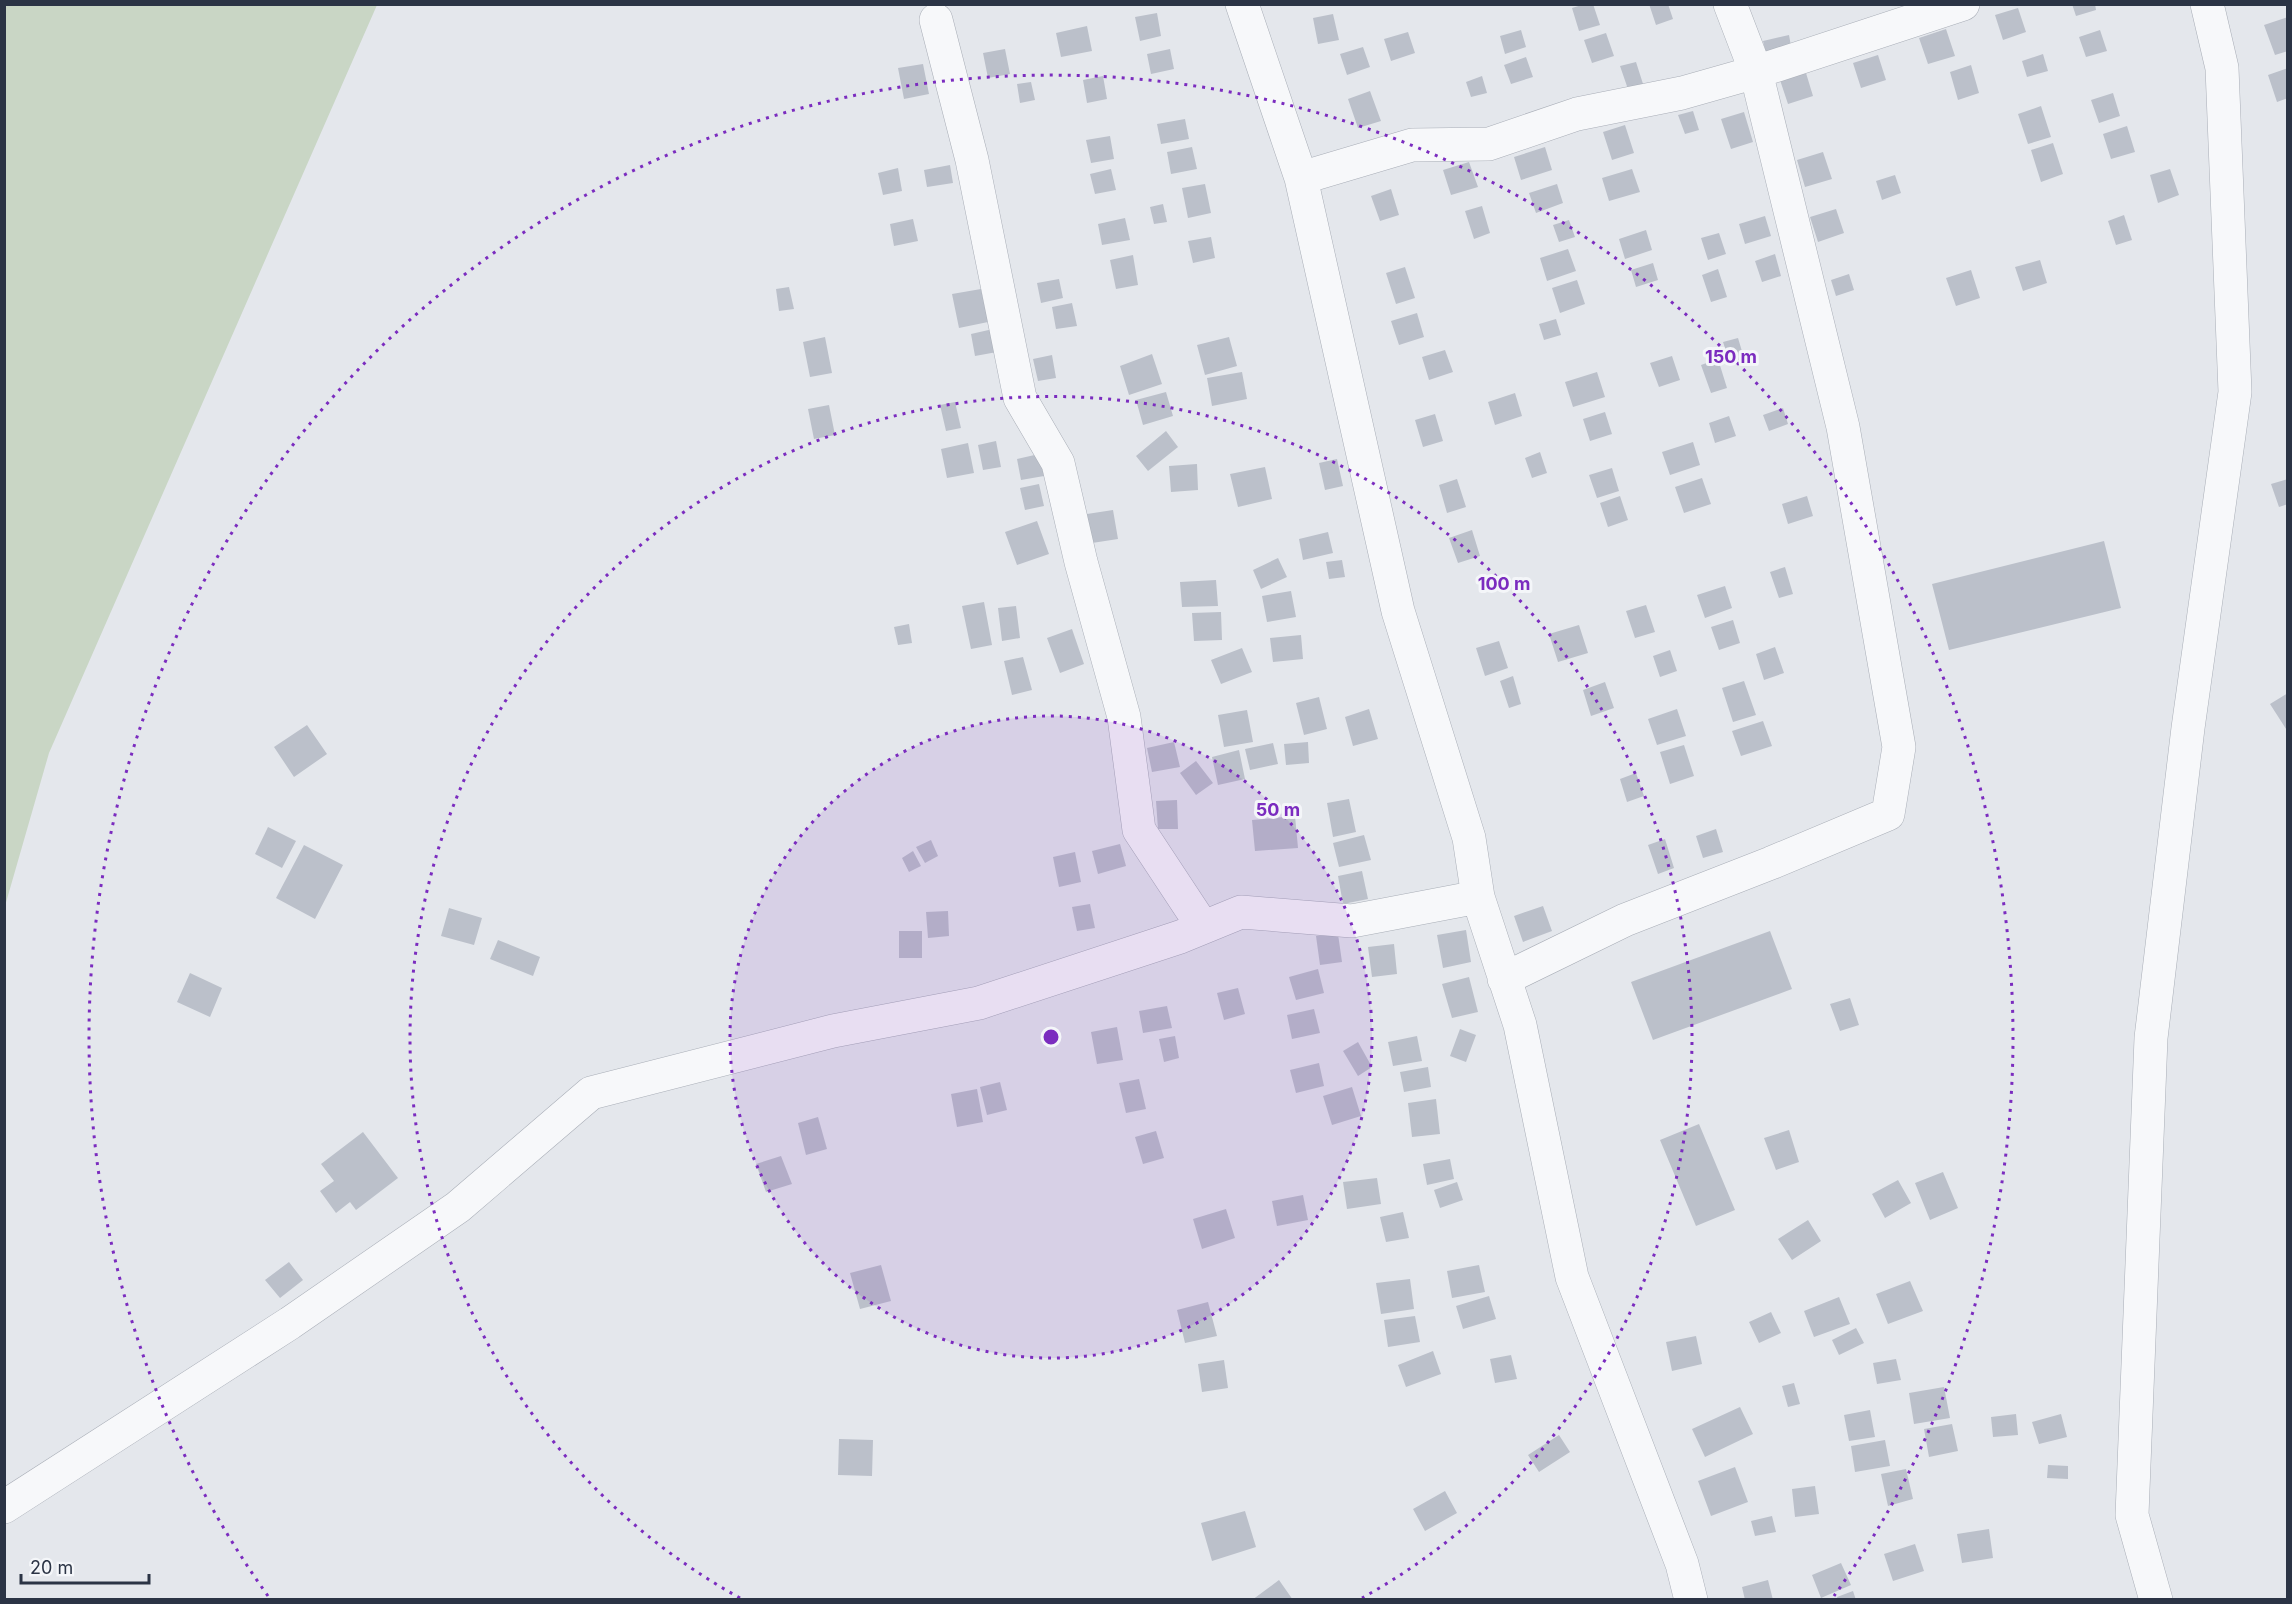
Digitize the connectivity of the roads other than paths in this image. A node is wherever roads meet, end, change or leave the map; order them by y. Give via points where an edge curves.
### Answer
1 (1242, 4) edge
2 (1730, 4) edge
3 (1963, 4) edge
4 (2207, 4) edge
5 (936, 20) dead end
6 (1756, 72) junction
7 (1301, 178) junction
8 (1478, 897) junction
9 (1203, 927) junction
10 (1504, 979) junction
11 (4, 1507) edge
12 (1691, 1599) edge
13 (2156, 1599) edge

1 - 7 street
2 - 6 street
3 - 6 street
4 - 13 street via 2222,68 2235,392 2188,729 2151,1038 2132,1515
5 - 9 street via 972,160 1020,398 1058,464 1124,717 1139,830
6 - 7 street via 1682,93 1577,114 1489,144 1412,145
6 - 10 street via 1843,427 1899,747 1888,814 1625,920
7 - 8 street via 1398,611 1468,838
8 - 9 street via 1352,921 1241,912
8 - 10 street
9 - 11 street via 979,1003 833,1031 591,1093 458,1207 290,1323
10 - 12 street via 1520,1025 1572,1277 1682,1564

